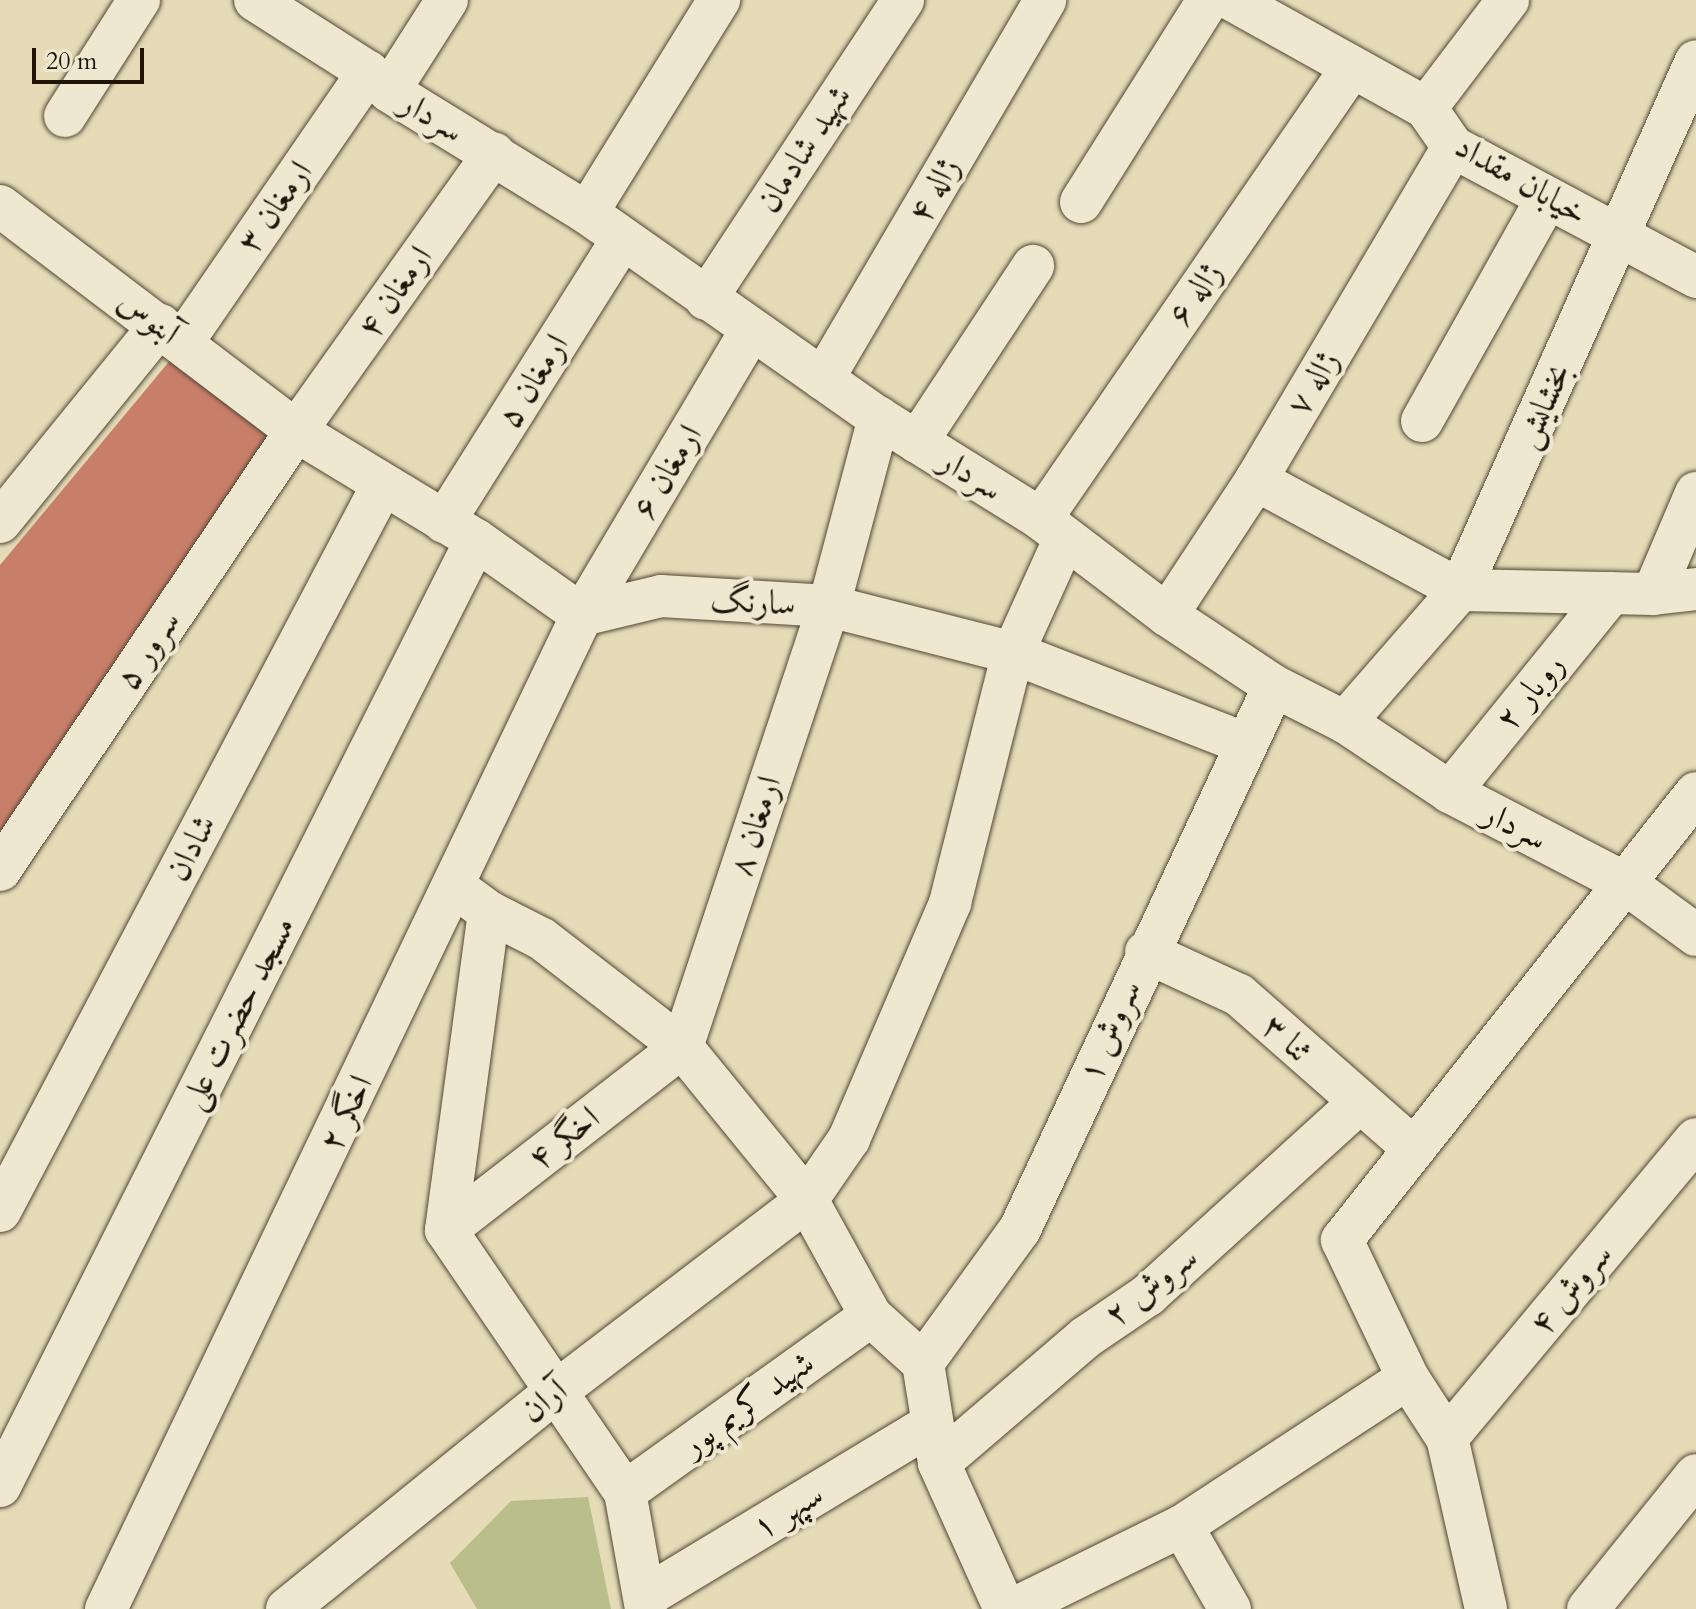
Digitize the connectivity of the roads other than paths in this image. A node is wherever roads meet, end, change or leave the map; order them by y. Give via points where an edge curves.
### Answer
1 (139, 0) edge
2 (255, 0) edge
3 (447, 0) edge
4 (719, 0) edge
5 (903, 0) edge
6 (1045, 0) edge
7 (1208, 0) edge
8 (1232, 0) edge
9 (1508, 0) edge
10 (1302, 16) edge
11 (1696, 61) edge
12 (1350, 70) junction
13 (379, 82) junction
14 (1426, 108) junction
15 (65, 116) dead end
16 (1453, 147) junction
17 (494, 153) junction
18 (1546, 200) junction
19 (1081, 202) dead end
20 (0, 206) edge
21 (587, 213) junction
22 (1620, 235) junction
23 (622, 239) junction
24 (1033, 266) dead end
25 (1696, 277) edge
26 (706, 299) junction
27 (751, 330) junction
28 (171, 334) junction
29 (823, 379) junction
30 (879, 418) junction
31 (1422, 421) dead end
32 (296, 431) junction
33 (917, 442) junction
34 (1256, 480) junction
35 (382, 486) junction
36 (1696, 493) edge
37 (0, 522) edge
38 (1053, 528) junction
39 (460, 531) junction
40 (1696, 589) edge
41 (1460, 590) junction
42 (1611, 593) junction
43 (1653, 594) junction
44 (829, 606) junction
45 (582, 615) junction
46 (1167, 615) junction
47 (1013, 653) junction
48 (1274, 686) junction
49 (1345, 722) junction
50 (1244, 743) junction
51 (1450, 792) junction
52 (1696, 793) edge
53 (0, 870) edge
54 (1625, 883) junction
55 (455, 887) junction
56 (489, 912) junction
57 (1696, 935) edge
58 (1146, 952) junction
59 (682, 1047) junction
60 (1359, 1103) junction
61 (1696, 1139) edge
62 (1414, 1149) junction
63 (807, 1200) junction
64 (0, 1211) edge
65 (446, 1230) junction
66 (871, 1316) junction
67 (923, 1363) junction
68 (1408, 1378) junction
69 (554, 1393) junction
70 (1447, 1438) junction
71 (935, 1444) junction
72 (1696, 1475) edge
73 (0, 1486) edge
74 (625, 1492) junction
75 (1182, 1526) junction
76 (646, 1603) edge
77 (1474, 1605) edge
78 (106, 1609) edge
79 (287, 1609) edge
80 (1005, 1609) edge
81 (1013, 1609) edge
82 (1230, 1609) edge
83 (1588, 1609) edge

1 - 15 street
2 - 13 street, سردار
3 - 13 street, ارمغان ۳
4 - 21 street
5 - 26 street, شهید شادمان
6 - 29 street, ژاله ۴
7 - 19 street
8 - 10 street, خیابان مقداد
9 - 14 street
10 - 12 street, خیابان مقداد
11 - 22 street, بخشایش
12 - 14 street, خیابان مقداد
12 - 38 street, ژاله ۶
13 - 17 street, سردار
13 - 28 street, ارمغان ۳
14 - 16 street, خیابان مقداد
16 - 18 street, خیابان مقداد
16 - 34 street, ژاله ۷
17 - 21 street, سردار
17 - 32 street, ارمغان ۴
18 - 22 street, خیابان مقداد
18 - 31 street
20 - 28 street, آبنوس
21 - 23 street, سردار
22 - 25 street, خیابان مقداد
22 - 41 street, بخشایش
23 - 26 street, سردار
23 - 39 street, ارمغان ۵
24 - 33 street
26 - 27 street, سردار
27 - 29 street, سردار
27 - 45 street, ارمغان ۶
28 - 32 street, آبنوس
28 - 37 street, ارمغان ۳
29 - 30 street, سردار
30 - 33 street, سردار
30 - 44 street, ارمغان ۸
32 - 35 street
32 - 53 street, سرور ۵
33 - 38 street, سردار
34 - 41 street
34 - 46 street, ژاله ۷
35 - 39 street
35 - 64 street, شادان
36 - 43 street
38 - 46 street, سردار
38 - 47 street, ژاله ۶
39 - 45 street
39 - 73 street, مسجد حضرت علی
40 - 43 street
41 - 42 street
41 - 49 street, بخشایش
42 - 43 street
42 - 51 street, روبار ۲
44 - 45 street, سارنگ via 661,596
44 - 47 street, سارنگ
44 - 59 street, ارمغان ۸
45 - 55 street, اخگر ۲
46 - 48 street, سردار
47 - 50 street, سارنگ
47 - 63 street, آران via 950,903 849,1139
48 - 49 street, سردار
48 - 50 street, سروش ۱
49 - 51 street, سردار
50 - 58 street, سروش ۱
51 - 54 street, سردار
52 - 54 street
54 - 57 street, سردار
54 - 62 street
55 - 56 street
55 - 78 street, اخگر ۲
56 - 59 street via 542,939
56 - 65 street
58 - 60 street, ثنا ۳ via 1239,995
58 - 67 street, سروش ۱ via 1020,1229
59 - 63 street
59 - 65 street, اخگر ۴
60 - 62 street, ثنا ۳
60 - 71 street, سروش ۲ via 1148,1295
61 - 70 street, سروش ۴
62 - 68 street via 1342,1240
63 - 66 street
63 - 69 street, آران
65 - 69 street
66 - 67 street
66 - 74 street, شهید کریم پور
67 - 71 street
68 - 70 street
68 - 75 street
69 - 74 street
69 - 79 street, آران
70 - 77 street
71 - 76 street, سپهر ۱
71 - 80 street
72 - 83 street
74 - 76 street
75 - 81 street
75 - 82 street

